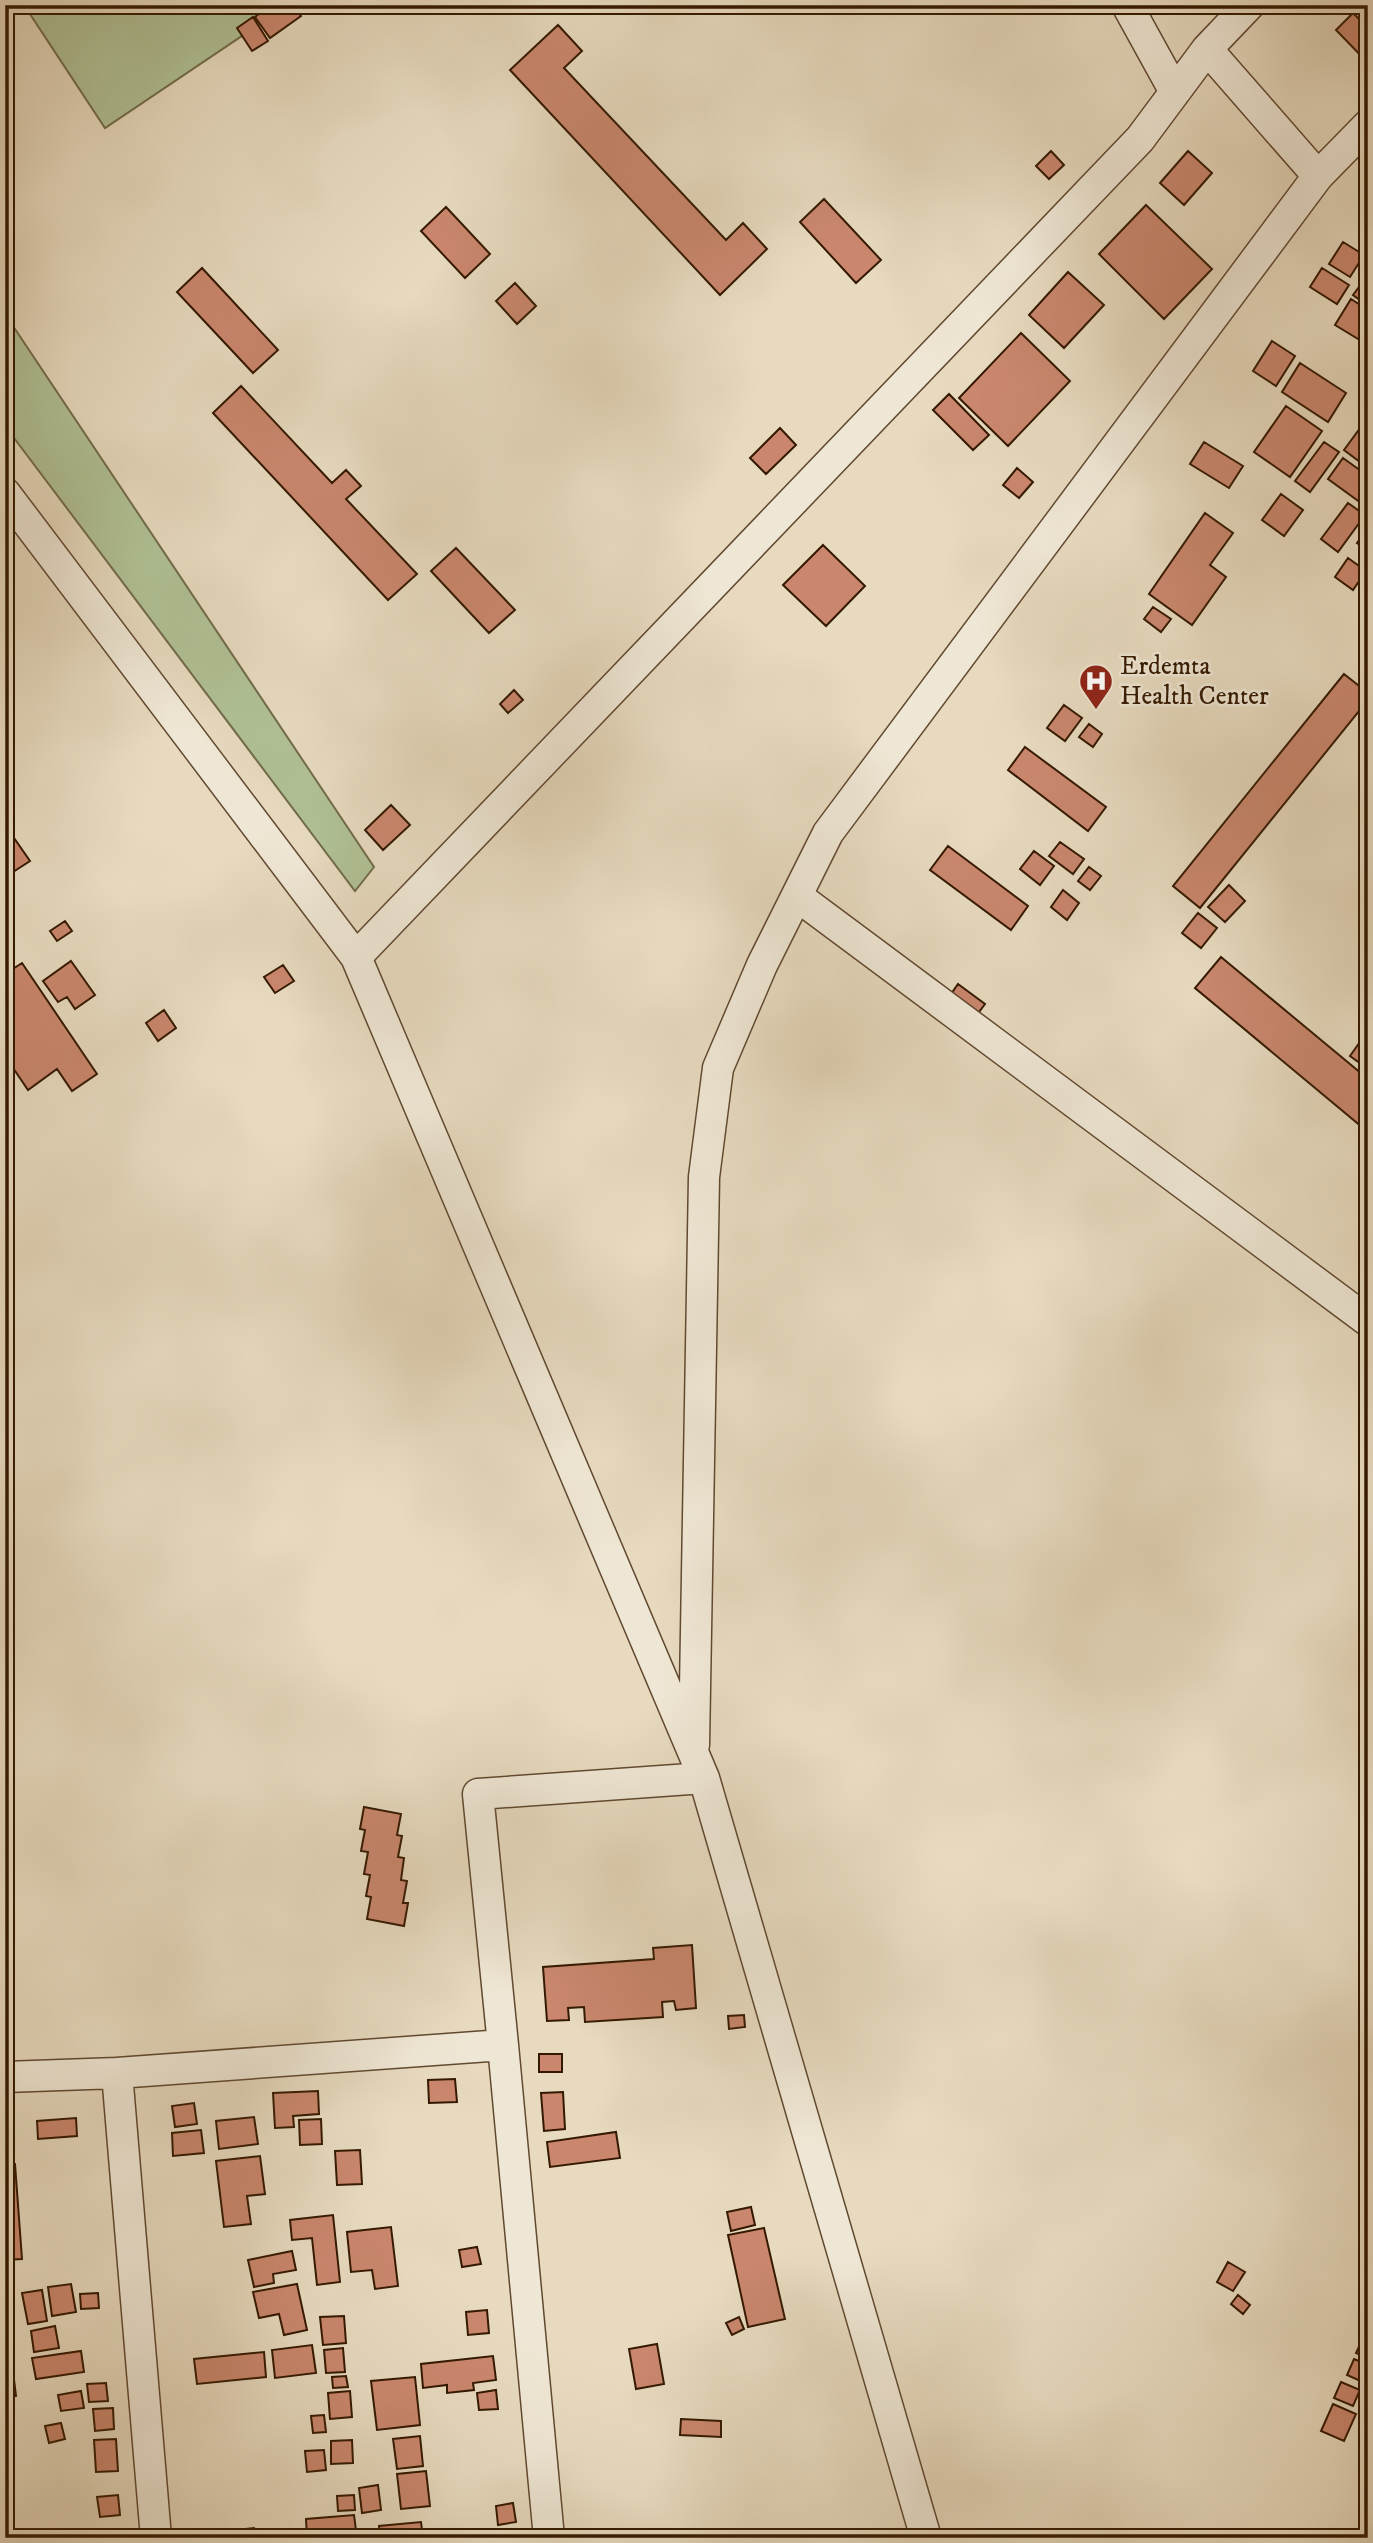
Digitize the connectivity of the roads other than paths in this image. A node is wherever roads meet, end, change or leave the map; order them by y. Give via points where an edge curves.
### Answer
1 (1126, 5) edge
2 (1249, 5) edge
3 (1208, 48) junction
4 (1175, 92) junction
5 (1368, 125) edge
6 (1318, 176) junction
7 (5, 493) edge
8 (797, 896) junction
9 (356, 957) junction
10 (1368, 1321) edge
11 (699, 1767) junction
12 (503, 2045) junction
13 (117, 2073) junction
14 (5, 2077) edge
15 (156, 2538) edge
16 (549, 2538) edge
17 (926, 2538) edge

1 - 4 street
2 - 3 street
3 - 4 street
3 - 6 street
4 - 9 street via 1140,139
5 - 6 street
6 - 8 street via 828,833
7 - 9 street
8 - 10 street
8 - 11 street via 718,1068 706,1164
9 - 11 street
11 - 12 street via 478,1794
11 - 17 street
12 - 13 street
12 - 16 street
13 - 14 street
13 - 15 street

